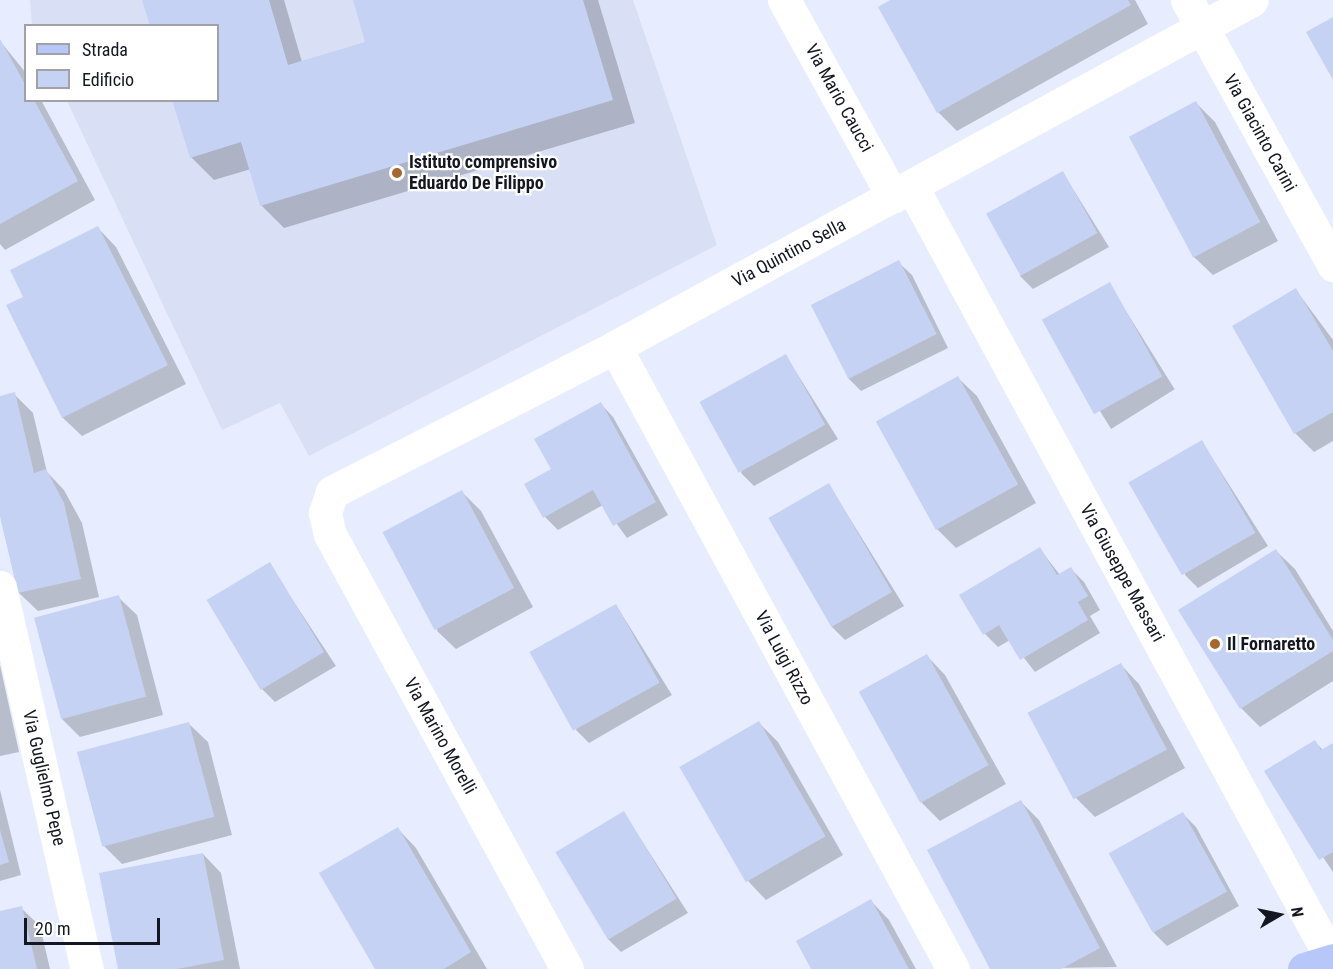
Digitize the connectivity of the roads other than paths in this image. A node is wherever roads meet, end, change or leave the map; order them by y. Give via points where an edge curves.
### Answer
1 (784, 0) edge
2 (1252, 0) edge
3 (1194, 13) edge
4 (902, 192) junction
5 (1333, 265) edge
6 (615, 347) junction
7 (326, 500) joint
8 (0, 587) edge
9 (1323, 963) edge
10 (87, 969) edge
11 (567, 969) edge
12 (952, 969) edge

1 - 4 street, Via Mario Caucci
2 - 3 street, Via Quintino Sella
3 - 4 street, Via Quintino Sella
3 - 5 street, Via Giacinto Carini
4 - 6 street, Via Quintino Sella
4 - 9 street, Via Giuseppe Massari
6 - 7 street, Via Quintino Sella via 347,481
6 - 12 street, Via Luigi Rizzo
7 - 11 street, Via Marino Morelli via 330,535
8 - 10 street, Via Guglielmo Pepe

